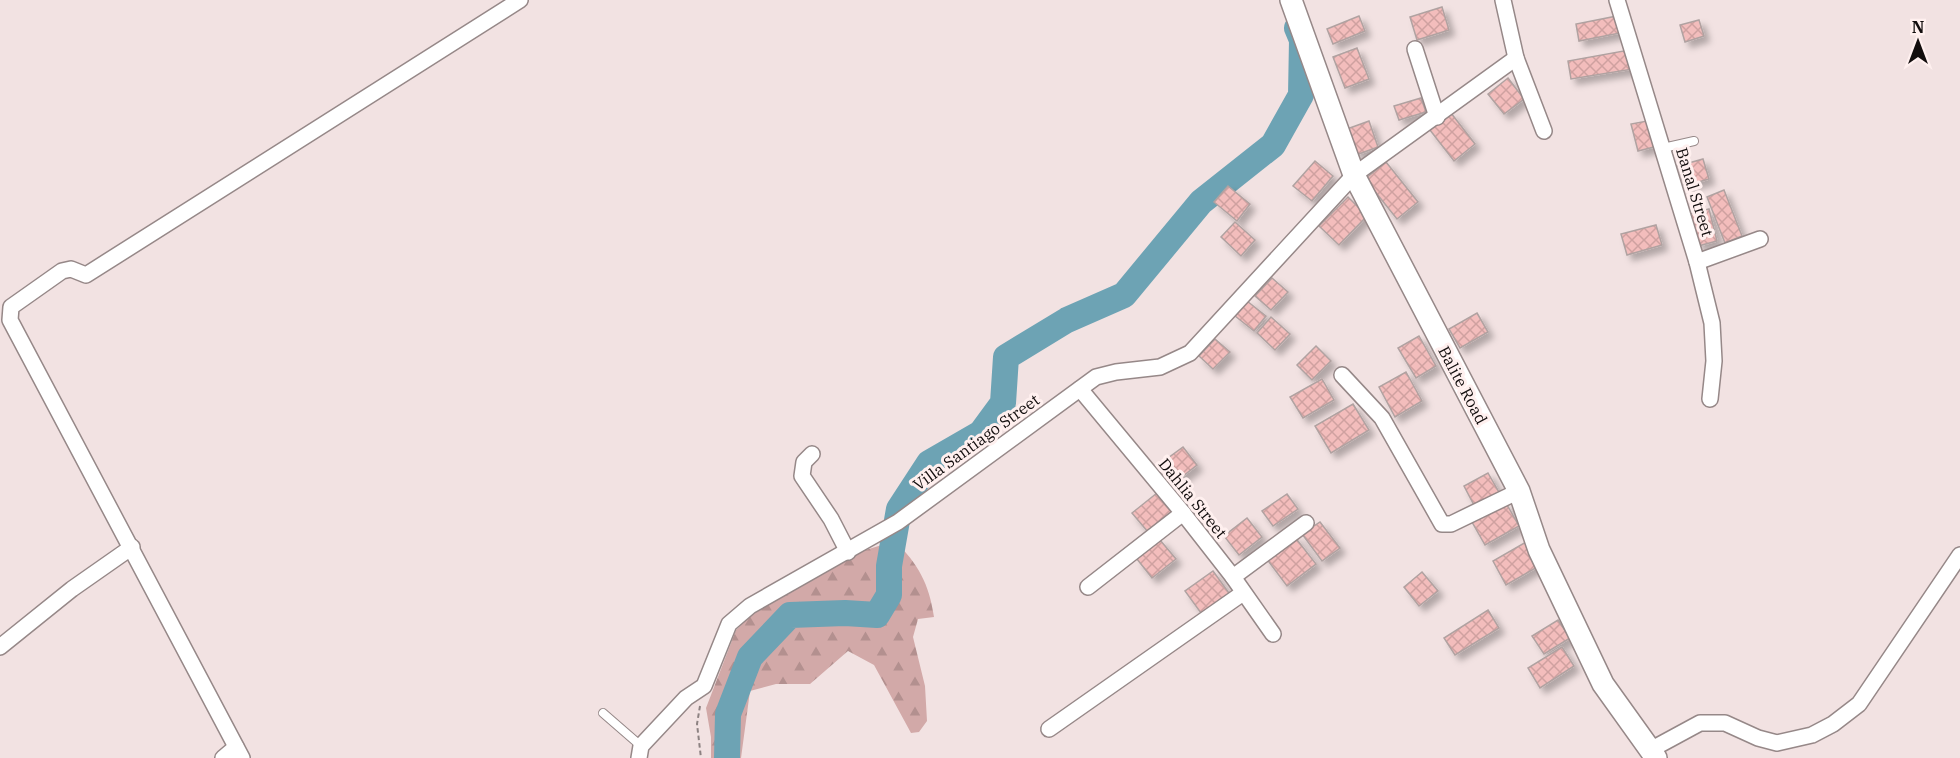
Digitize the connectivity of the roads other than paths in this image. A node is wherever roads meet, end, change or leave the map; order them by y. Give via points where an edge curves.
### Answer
1 (520, 0) edge
2 (1291, 0) edge
3 (1503, 0) edge
4 (1617, 0) edge
5 (1415, 48) dead end
6 (1516, 58) junction
7 (1437, 117) junction
8 (1544, 131) dead end
9 (1694, 141) dead end
10 (1663, 148) junction
11 (1354, 176) junction
12 (1760, 239) dead end
13 (1697, 262) junction
14 (1342, 375) dead end
15 (1080, 389) junction
16 (1710, 399) dead end
17 (812, 454) dead end
18 (1519, 491) junction
19 (1184, 513) junction
20 (1306, 523) dead end
21 (132, 548) junction
22 (848, 552) junction
23 (1960, 555) edge
24 (1233, 577) junction
25 (1088, 587) dead end
26 (1243, 593) junction
27 (1273, 634) dead end
28 (0, 647) edge
29 (603, 713) dead end
30 (1049, 729) dead end
31 (239, 752) edge
32 (640, 752) edge
33 (1654, 754) edge
34 (223, 758) edge

1 - 21 street via 86,275 70,269 62,271 11,307 10,320
2 - 11 street, Balite Road
3 - 6 street
4 - 10 street, Banal Street
5 - 7 street
6 - 7 street, Villa Santiago Street
6 - 8 street
7 - 11 street, Villa Santiago Street
9 - 10 lane
10 - 13 street, Banal Street
11 - 15 street, Villa Santiago Street via 1190,353 1160,367 1096,377
11 - 18 street, Balite Road
12 - 13 street
13 - 16 street, Banal Street via 1714,341
14 - 18 street via 1382,418 1442,524 1451,524
15 - 19 street, Dahlia Street
15 - 22 street, Villa Santiago Street via 898,522
17 - 22 street via 804,462 802,476
18 - 33 street, Balite Road via 1539,550 1603,684
19 - 24 street, Dahlia Street
19 - 25 street
20 - 24 street
21 - 28 street via 72,588
21 - 31 street
22 - 32 street, Villa Santiago Street via 750,606 729,624 704,686 686,698
23 - 33 street via 1859,704 1833,724 1812,735 1777,742 1725,723 1700,723
24 - 26 street, Dahlia Street
26 - 27 street, Dahlia Street
26 - 30 street
29 - 32 lane
31 - 34 street

